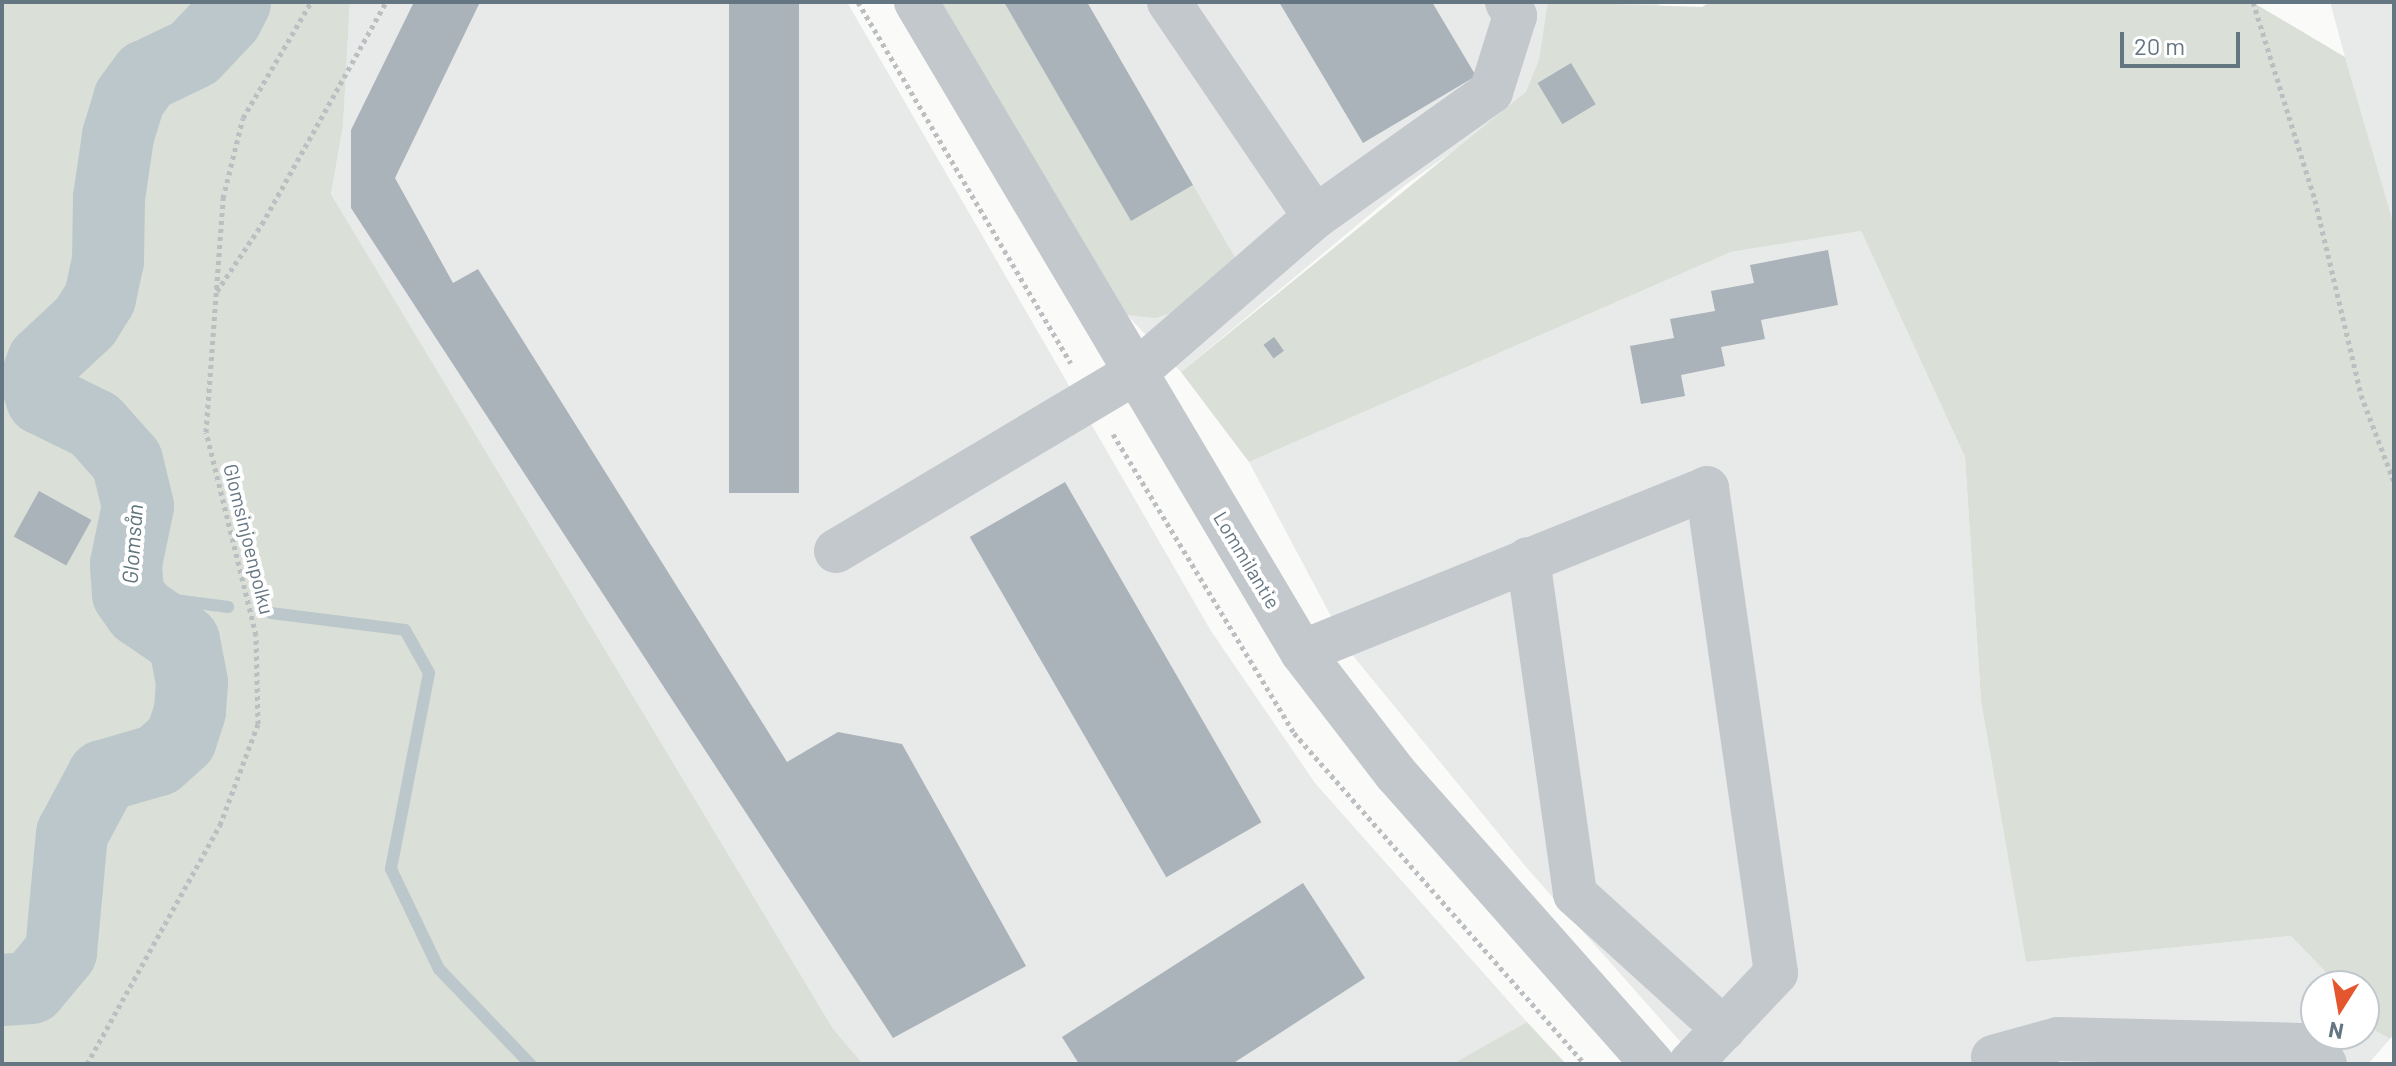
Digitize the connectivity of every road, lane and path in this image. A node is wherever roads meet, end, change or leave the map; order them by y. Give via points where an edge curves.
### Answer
1 (311, 2) edge
2 (386, 2) edge
3 (916, 2) edge
4 (1169, 2) edge
5 (1507, 2) edge
6 (2253, 2) edge
7 (1315, 217) junction
8 (216, 292) junction
9 (1136, 372) junction
10 (2394, 482) edge
11 (836, 551) dead end
12 (1528, 559) junction
13 (1302, 652) junction
14 (1724, 1029) junction
15 (1993, 1057) dead end
16 (87, 1064) edge
17 (1653, 1064) edge
18 (1690, 1064) edge
19 (2325, 1064) edge

1 - 8 path, Glomsinjoenpolku via 243,118 223,198
2 - 8 path via 270,211
3 - 9 street, Lommilantie
4 - 7 street
5 - 7 street via 1515,16 1491,92
6 - 10 path via 2315,200 2361,395
7 - 9 street
8 - 16 path, Glomsinjoenpolku via 206,432 256,635 258,724 220,825
9 - 11 street
9 - 13 street, Lommilantie
12 - 13 street
12 - 14 street via 1575,894
12 - 14 street via 1707,488 1776,973
13 - 17 street, Lommilantie via 1396,774
14 - 18 street
15 - 19 street via 2058,1039 2299,1045

